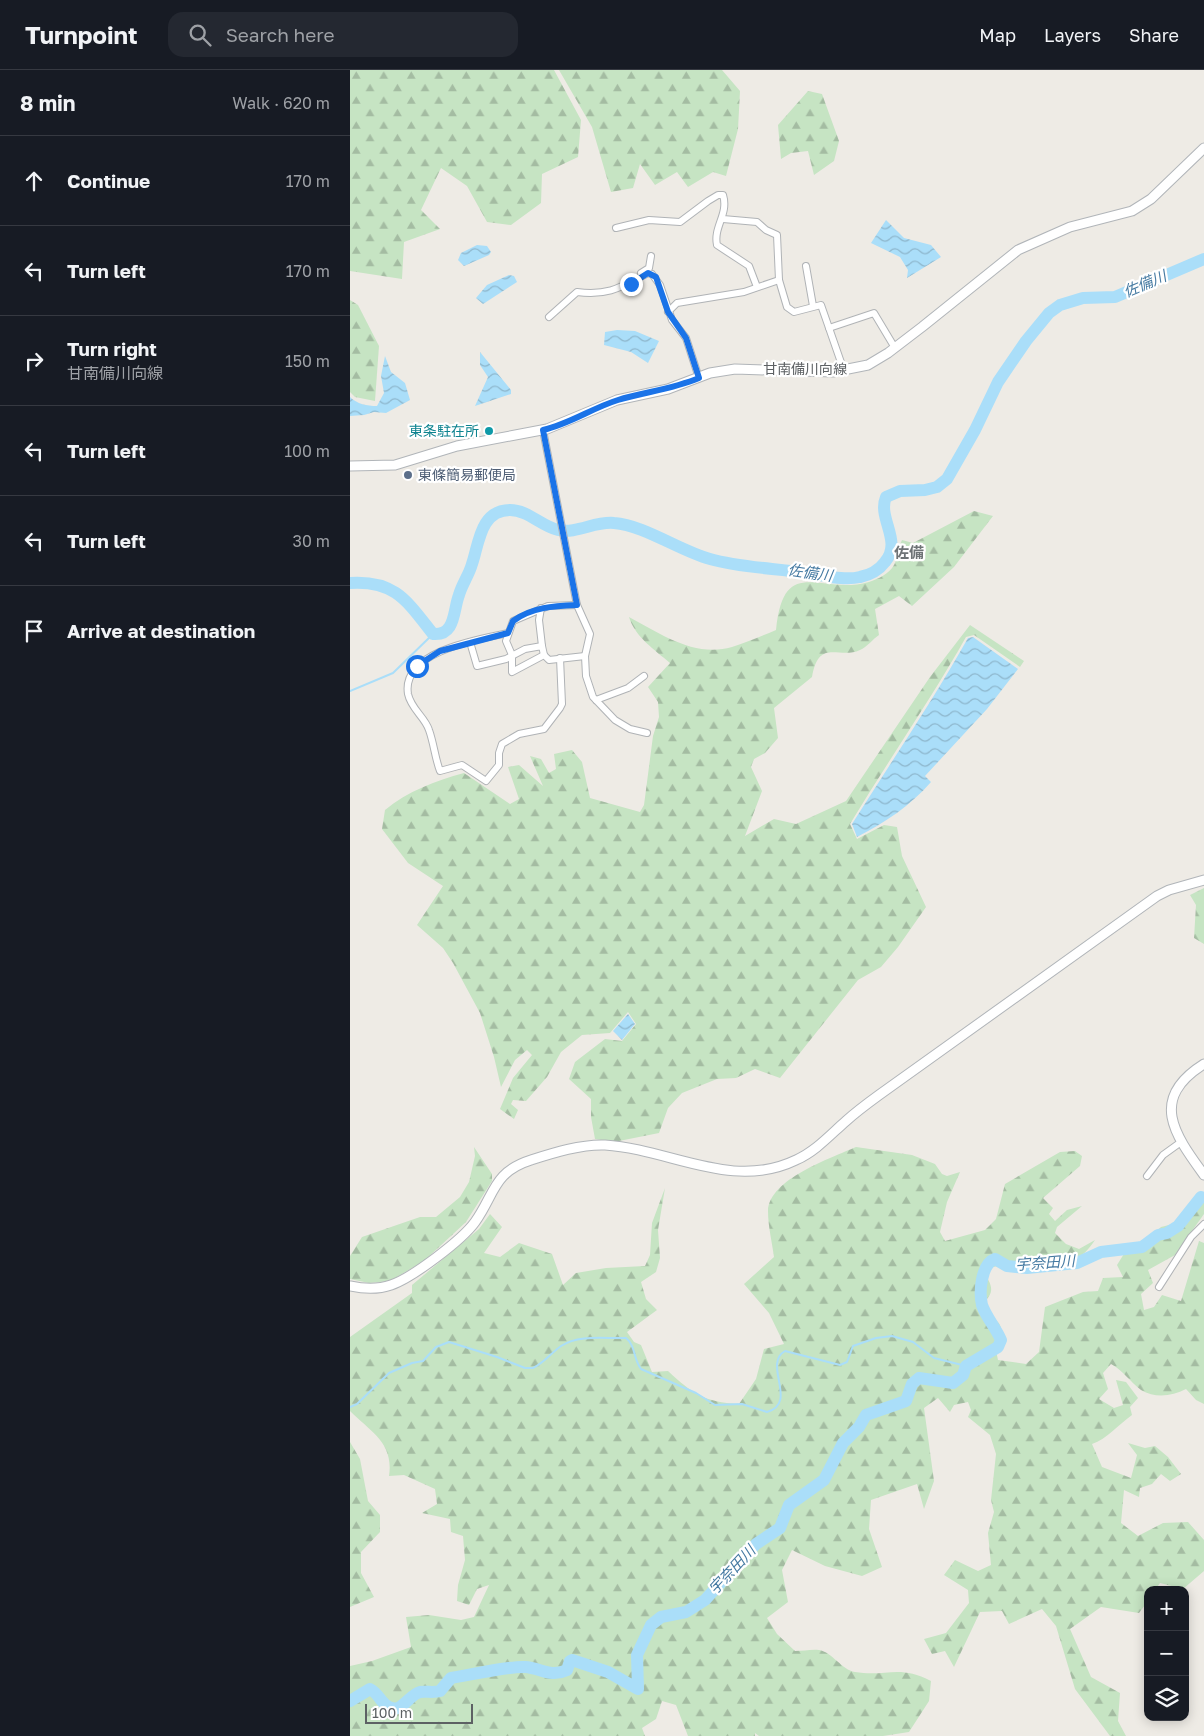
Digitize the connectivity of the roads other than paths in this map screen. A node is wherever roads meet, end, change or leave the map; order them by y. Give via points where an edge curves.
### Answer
1 (1204, 148) edge
2 (723, 219) junction
3 (616, 228) dead end
4 (651, 256) dead end
5 (806, 266) dead end
6 (639, 278) junction
7 (779, 280) junction
8 (757, 288) junction
9 (813, 306) junction
10 (668, 312) junction
11 (549, 317) dead end
12 (828, 328) junction
13 (895, 348) junction
14 (844, 371) junction
15 (699, 378) junction
16 (543, 430) junction
17 (350, 466) edge
18 (577, 605) junction
19 (541, 608) junction
20 (508, 633) junction
21 (470, 642) junction
22 (542, 646) junction
23 (512, 655) junction
24 (544, 655) junction
25 (585, 656) junction
26 (560, 658) junction
27 (644, 676) dead end
28 (596, 700) junction
29 (647, 734) dead end
30 (1204, 880) edge
31 (1204, 1064) edge
32 (1181, 1142) junction
33 (1204, 1175) edge
34 (1147, 1176) dead end
35 (1204, 1224) edge
36 (350, 1286) edge
37 (1159, 1287) dead end

1 - 13 main road, 甘南備川向線 via 1151,199 1132,211 1070,227 1018,250
2 - 3 street via 725,201 723,195 718,195 680,222 649,220
2 - 7 street via 757,222 777,235
2 - 8 street via 716,233 717,245 750,266
4 - 6 street via 649,268
5 - 9 street
6 - 10 street via 648,273 656,277
6 - 11 street via 608,293 577,292
7 - 8 street
7 - 9 street via 790,310 794,312
8 - 10 street via 677,303
9 - 12 street via 821,305
10 - 15 street via 686,338
12 - 13 street via 874,313
12 - 14 street
13 - 14 main road, 甘南備川向線 via 868,365
14 - 15 main road, 甘南備川向線 via 735,369
15 - 16 main road, 甘南備川向線 via 668,389 617,400
16 - 17 main road, 甘南備川向線 via 457,446 395,466
16 - 18 street
18 - 19 street
18 - 25 street via 590,634
19 - 20 street via 513,621
19 - 22 street
20 - 21 street
20 - 23 street via 506,641
21 - 23 street via 476,666
21 - 26 street via 440,651 417,666 408,688 429,730 440,771 462,765 486,781 499,765 502,744 519,734 544,728 560,708
22 - 23 street
22 - 24 street
23 - 24 street via 512,672
24 - 26 street via 549,660
25 - 26 street
25 - 28 street via 586,676
27 - 28 street via 628,688
28 - 29 street via 615,720
30 - 36 main road via 1157,896 879,1095 814,1150 797,1160 760,1172 736,1172 603,1145 533,1159 499,1178 469,1229 410,1275 382,1288
31 - 32 main road via 1185,1078 1175,1096 1171,1118
32 - 33 main road
32 - 34 street via 1163,1154
35 - 37 street via 1191,1237

